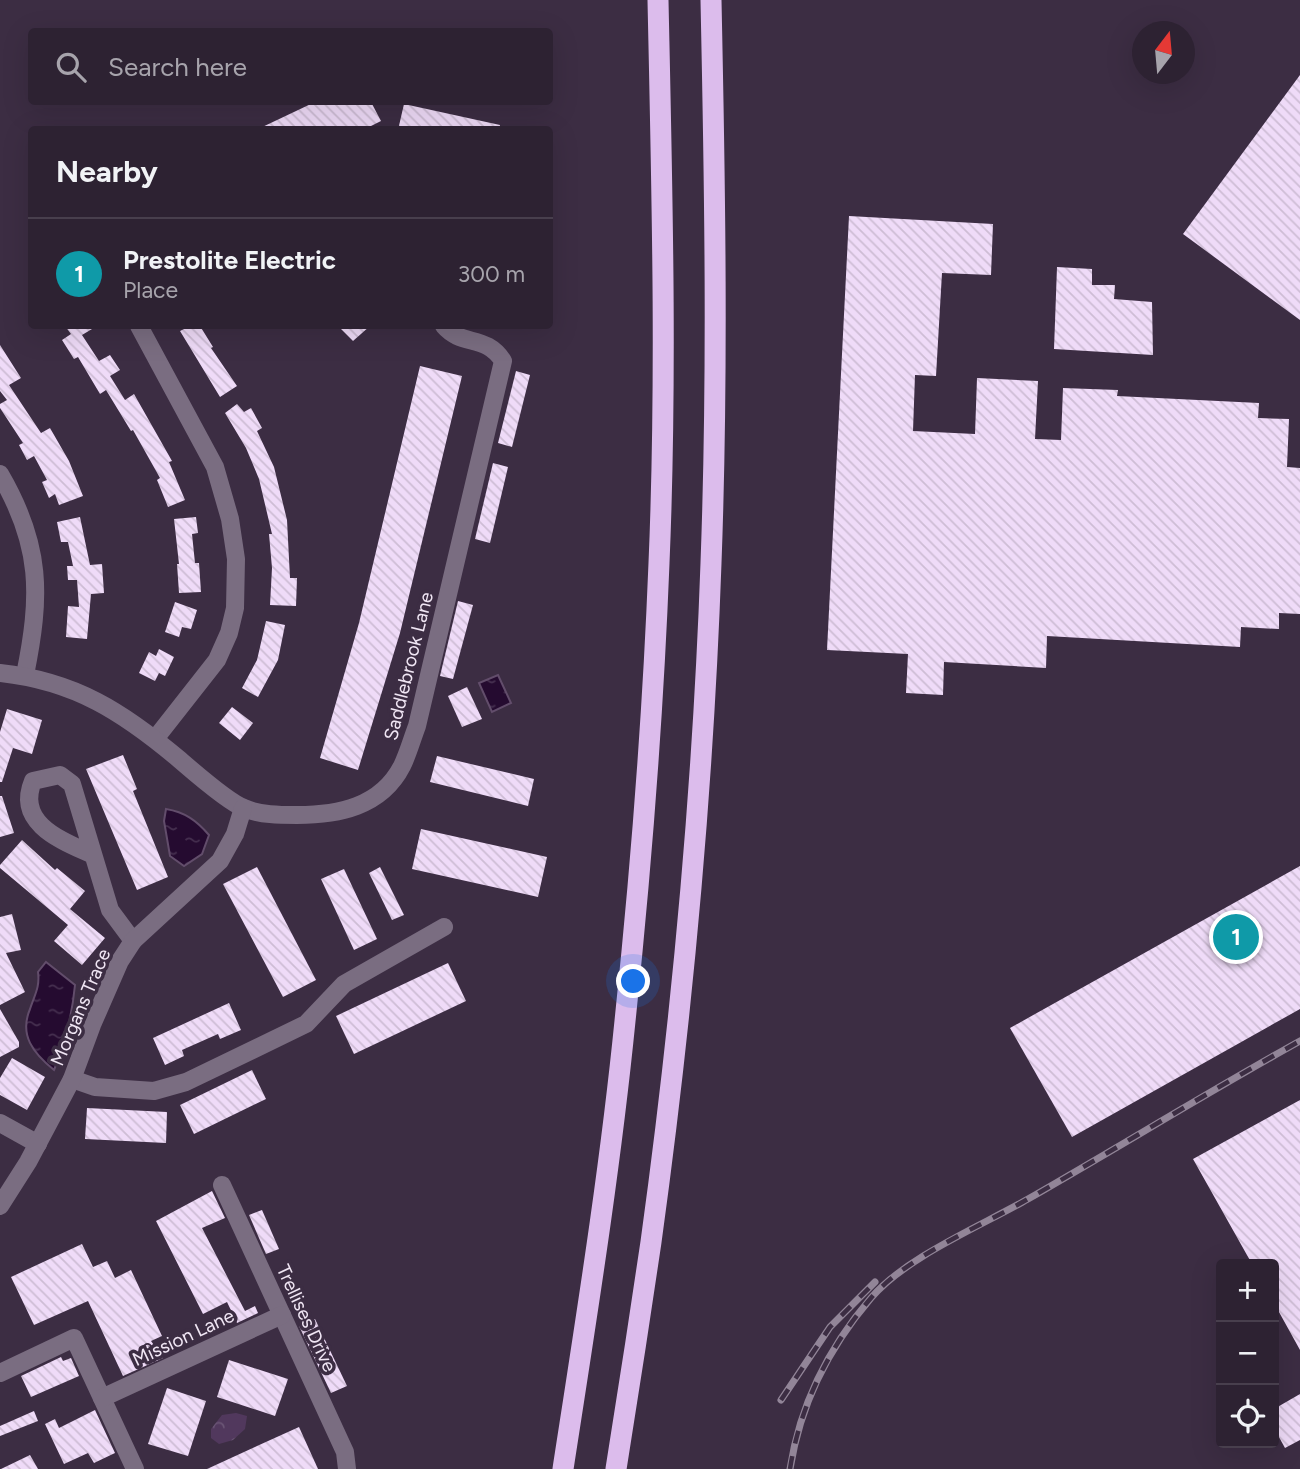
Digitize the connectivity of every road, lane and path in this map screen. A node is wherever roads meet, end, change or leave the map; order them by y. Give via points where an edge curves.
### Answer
1 (658, 0) edge
2 (711, 0) edge
3 (141, 329) edge
4 (447, 329) edge
5 (0, 474) edge
6 (0, 673) edge
7 (24, 675) junction
8 (155, 739) junction
9 (243, 808) junction
10 (93, 855) junction
11 (444, 927) dead end
12 (133, 941) junction
13 (72, 1079) junction
14 (0, 1123) edge
15 (38, 1144) junction
16 (222, 1185) dead end
17 (0, 1206) edge
18 (282, 1315) junction
19 (0, 1373) edge
20 (102, 1398) junction
21 (135, 1469) edge
22 (347, 1469) edge
23 (563, 1469) edge
24 (616, 1469) edge

1 - 23 highway via 664,299 659,562 644,818 602,1209
2 - 24 highway via 717,299 711,565 696,822 659,1176
3 - 8 street via 215,467 236,559 235,608 229,634 217,660
4 - 9 street, Saddlebrook Lane via 495,348 503,361 417,726 403,765 379,793 346,811 287,815
5 - 7 street via 27,530 34,560 33,633
6 - 7 street, Saddlebrook Lane
7 - 8 street, Saddlebrook Lane via 91,698
8 - 9 street, Saddlebrook Lane
9 - 12 street, Morgans Trace via 220,861
10 - 10 street via 72,784 60,775 33,781 27,795 31,810 49,835
10 - 12 street via 110,910
11 - 13 street via 344,984 306,1024 186,1082 154,1091 95,1087
12 - 13 street, Morgans Trace via 106,989
13 - 15 street, Morgans Trace
14 - 15 street
15 - 17 street, Morgans Trace
16 - 18 street, Trellises Drive
18 - 20 street, Mission Lane
18 - 22 street, Trellises Drive via 345,1452
19 - 20 street via 74,1338
20 - 21 street

